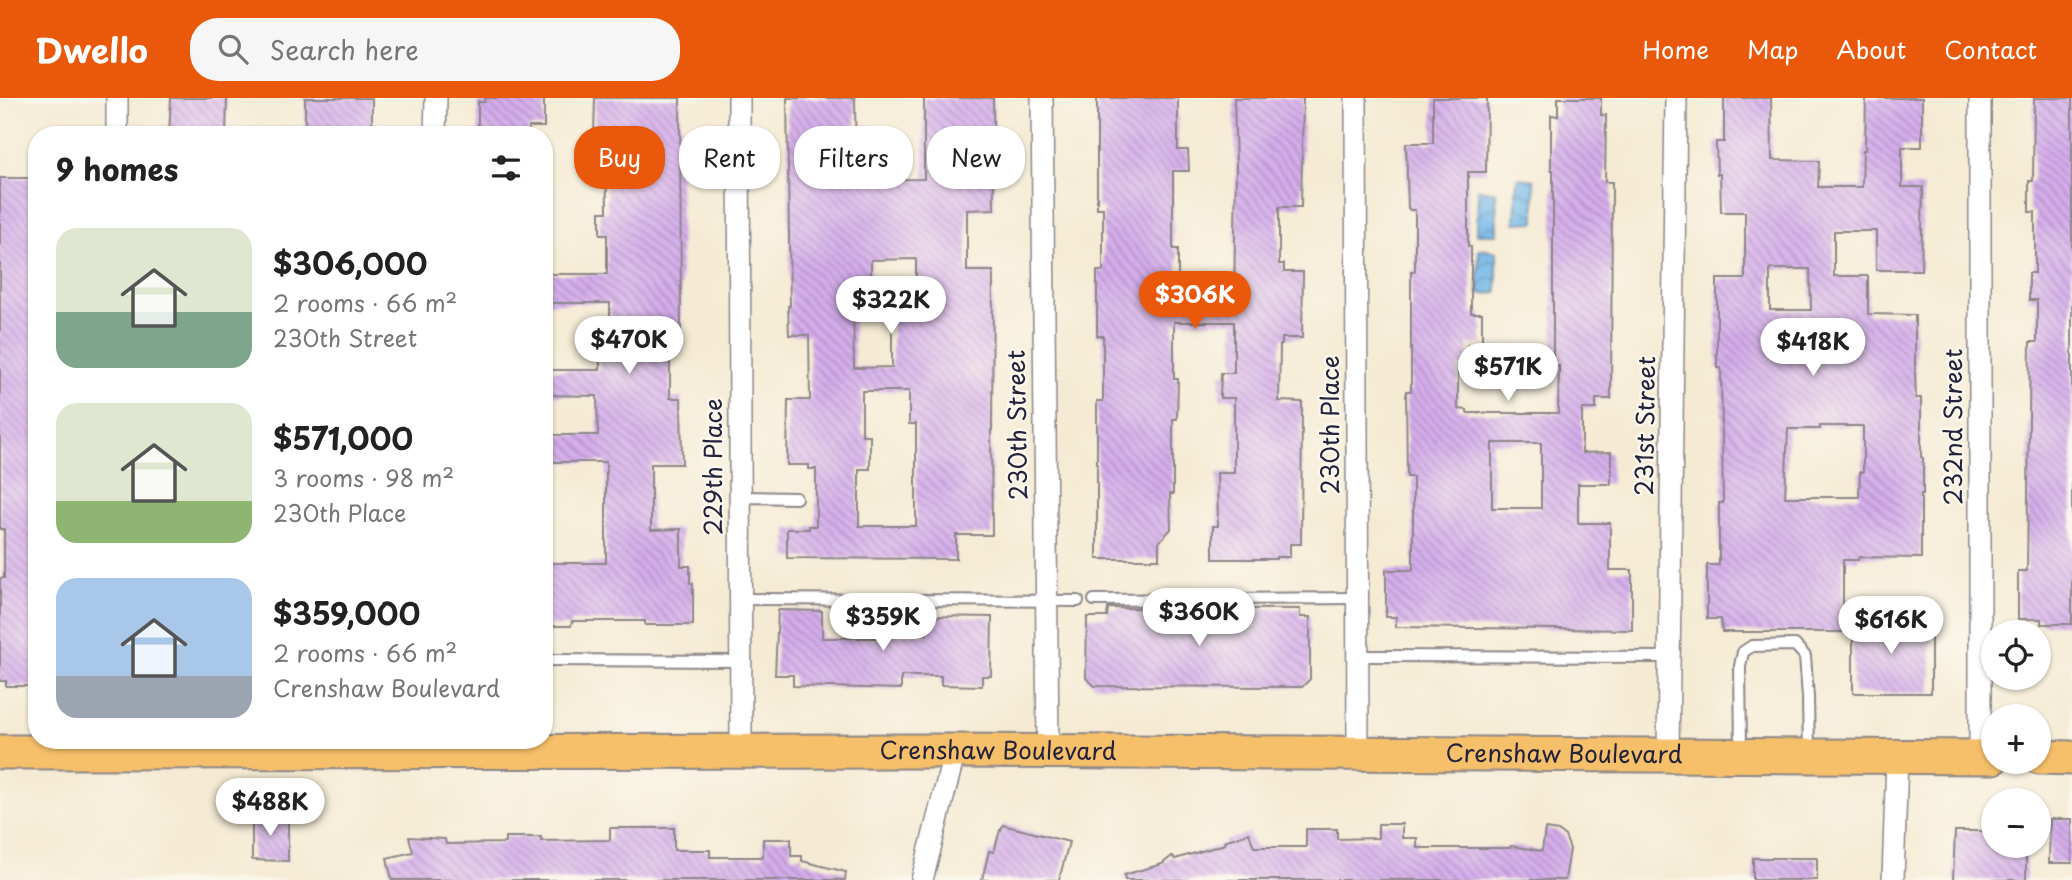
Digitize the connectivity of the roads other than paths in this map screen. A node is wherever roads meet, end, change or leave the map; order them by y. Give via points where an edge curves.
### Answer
1 (117, 98) edge
2 (436, 98) edge
3 (739, 98) edge
4 (1042, 98) edge
5 (1356, 98) edge
6 (1676, 98) edge
7 (1980, 98) edge
8 (117, 126) edge
9 (435, 126) edge
10 (740, 497) junction
11 (796, 498) dead end
12 (1358, 598) junction
13 (741, 599) junction
14 (1046, 600) junction
15 (1094, 600) dead end
16 (1078, 601) dead end
17 (1358, 656) junction
18 (1669, 657) junction
19 (553, 660) edge
20 (741, 661) junction
21 (1986, 704) edge
22 (553, 748) edge
23 (58, 749) edge
24 (956, 751) junction
25 (0, 752) edge
26 (741, 752) junction
27 (1048, 752) junction
28 (1358, 753) junction
29 (1668, 755) junction
30 (1809, 756) junction
31 (1741, 757) junction
32 (1897, 757) junction
33 (1981, 757) edge
34 (2051, 757) edge
35 (2072, 758) edge
36 (922, 880) edge
37 (1893, 880) edge

1 - 8 street
2 - 9 street
3 - 10 street, 229th Place
4 - 14 street, 230th Street
5 - 12 street, 230th Place
6 - 18 street, 231st Street
7 - 21 street, 232nd Street
10 - 11 lane
10 - 13 street, 229th Place
12 - 15 lane
12 - 17 street, 230th Place
13 - 14 lane
13 - 20 street, 229th Place
14 - 16 lane
14 - 27 street, 230th Street
17 - 18 lane
17 - 28 street, 230th Place
18 - 29 street, 231st Street
19 - 20 lane
20 - 26 street, 229th Place
22 - 26 main road, Crenshaw Boulevard
23 - 25 main road, Crenshaw Boulevard
24 - 26 main road, Crenshaw Boulevard
24 - 27 main road, Crenshaw Boulevard
24 - 36 street
27 - 28 main road, Crenshaw Boulevard
28 - 29 main road, Crenshaw Boulevard
29 - 31 main road, Crenshaw Boulevard
30 - 31 main road, Crenshaw Boulevard
30 - 31 lane via 1805,656 1795,645 1752,646 1743,652
30 - 32 main road, Crenshaw Boulevard
32 - 33 main road, Crenshaw Boulevard
32 - 37 street
34 - 35 main road

